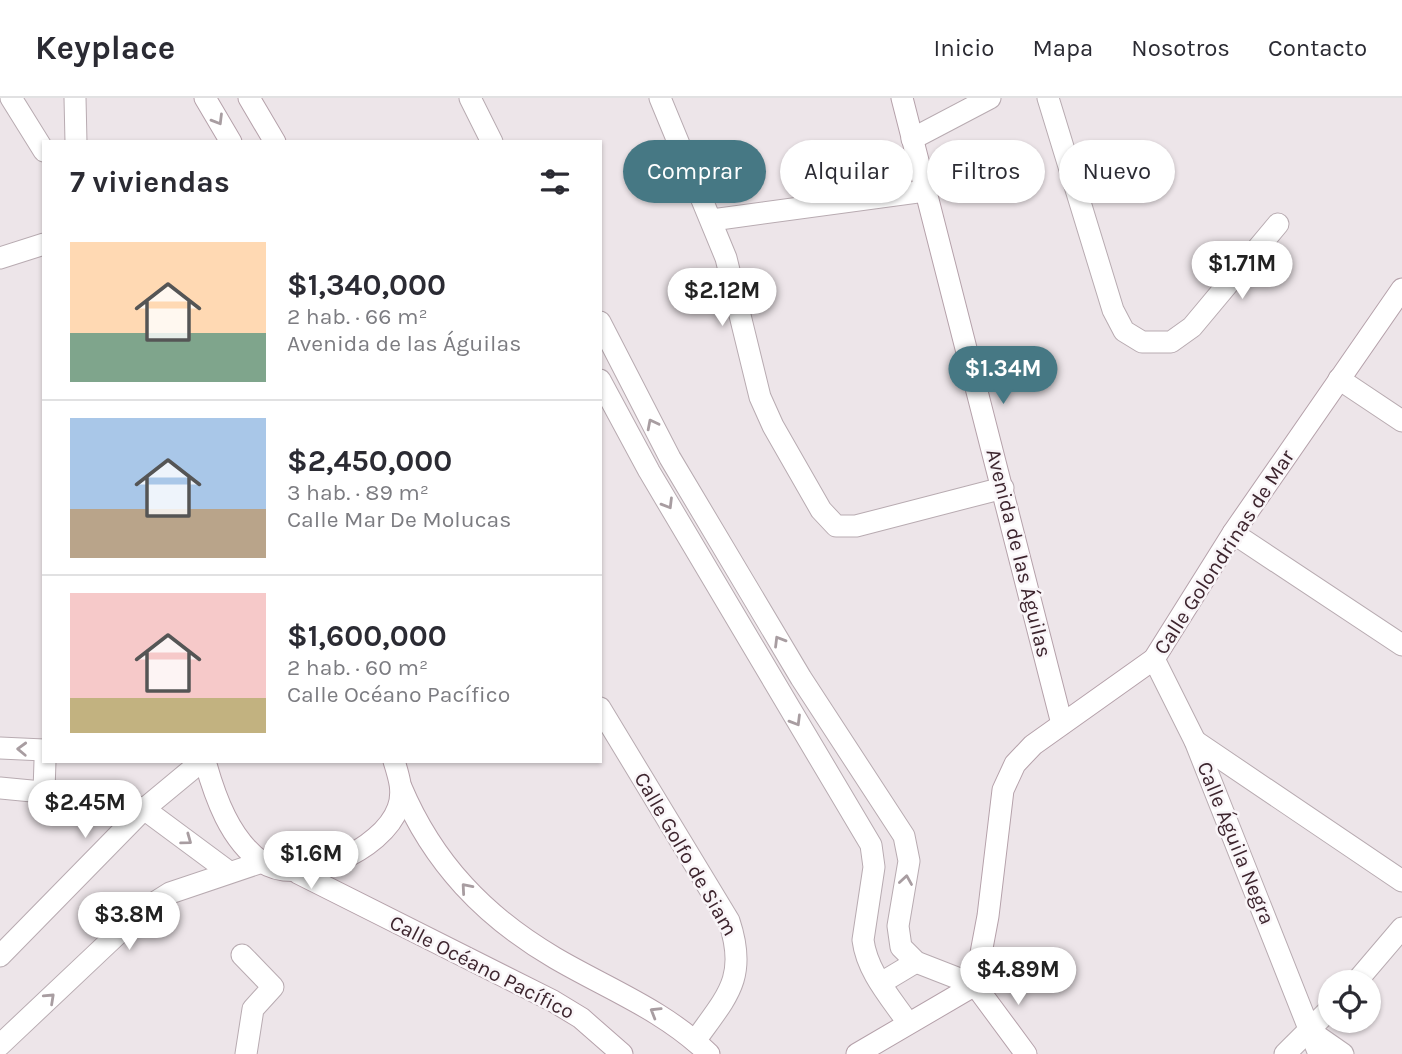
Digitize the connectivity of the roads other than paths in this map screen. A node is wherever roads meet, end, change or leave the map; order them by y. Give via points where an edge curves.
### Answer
1 (11, 98) edge
2 (75, 98) edge
3 (205, 98) edge
4 (249, 98) edge
5 (470, 98) edge
6 (660, 98) edge
7 (902, 98) edge
8 (990, 98) edge
9 (1048, 98) edge
10 (912, 139) junction
11 (76, 140) edge
12 (230, 140) edge
13 (274, 140) edge
14 (491, 140) edge
15 (42, 148) edge
16 (925, 191) junction
17 (712, 220) junction
18 (1278, 224) dead end
19 (42, 245) edge
20 (0, 258) edge
21 (1402, 289) edge
22 (602, 326) edge
23 (1339, 379) junction
24 (602, 384) edge
25 (1402, 421) edge
26 (670, 458) junction
27 (649, 471) junction
28 (1003, 488) junction
29 (1233, 533) junction
30 (1402, 645) edge
31 (1154, 659) junction
32 (801, 678) junction
33 (779, 691) junction
34 (602, 711) edge
35 (1062, 724) junction
36 (1195, 741) junction
37 (0, 748) edge
38 (42, 750) edge
39 (46, 763) edge
40 (202, 763) edge
41 (205, 763) edge
42 (395, 763) edge
43 (401, 787) junction
44 (0, 789) edge
45 (44, 791) junction
46 (144, 809) junction
47 (904, 836) junction
48 (871, 845) junction
49 (262, 862) junction
50 (229, 872) junction
51 (298, 873) junction
52 (1402, 881) edge
53 (1402, 928) edge
54 (242, 955) dead end
55 (0, 957) edge
56 (916, 962) junction
57 (1366, 970) edge
58 (881, 984) junction
59 (975, 985) junction
60 (1318, 1022) edge
61 (908, 1023) junction
62 (1310, 1030) junction
63 (0, 1045) edge
64 (702, 1047) edge
65 (246, 1054) edge
66 (622, 1054) edge
67 (857, 1054) edge
68 (1027, 1054) edge
69 (1286, 1054) edge
70 (1319, 1054) edge
71 (1343, 1054) edge

1 - 15 street
2 - 11 street
3 -> 12 street
4 - 13 street
5 - 14 street
6 - 17 street
7 - 10 street, Avenida de las Águilas
8 - 10 street
9 - 18 street via 1113,310 1124,331 1142,342 1171,342 1192,327
10 - 16 street, Avenida de las Águilas
16 - 17 street
16 - 28 street, Avenida de las Águilas
17 - 28 street via 726,258 760,397 821,510 836,526 856,526
19 - 20 street
21 - 23 street, Calle Golondrinas de Mar
26 -> 22 street
23 - 25 street
23 - 29 street, Calle Golondrinas de Mar
24 - 27 street
26 - 27 street
32 -> 26 street
27 -> 33 street
28 - 35 street, Avenida de las Águilas
29 - 30 street
29 - 31 street, Calle Golondrinas de Mar
31 - 35 street, Calle Golondrinas de Mar
31 - 36 street, Calle Águila Negra
32 - 33 street
32 - 47 street
33 -> 48 street
34 - 64 street, Calle Golfo de Siam via 729,921 738,948 735,976
35 - 59 street, Calle Golondrinas de Mar via 1015,765 1003,790
36 - 52 street
36 - 62 street, Calle Águila Negra
38 -> 37 street
39 - 45 street
40 - 46 street
41 - 49 street via 222,810 239,839
42 - 43 street
43 - 51 street via 398,808 374,839 351,854
64 -> 43 street via 657,1013 555,958 479,903 418,828
44 - 45 street
45 - 46 street via 115,799
46 -> 50 street
46 - 55 street
47 - 48 street
56 -> 47 street via 898,937 909,861
48 - 58 street via 874,867 863,940 869,965
49 - 50 street
49 - 51 street, Calle Océano Pacífico
63 -> 50 street via 143,910 170,892
51 - 66 street, Calle Océano Pacífico via 553,1001 581,1018
53 - 57 street
54 - 65 street via 273,987 253,1009
56 - 58 street
56 - 59 street
58 - 61 street
59 - 61 street
59 - 68 street
60 - 62 street
61 - 67 street
62 - 69 street
62 - 70 street, Calle Águila Negra
62 - 71 street

